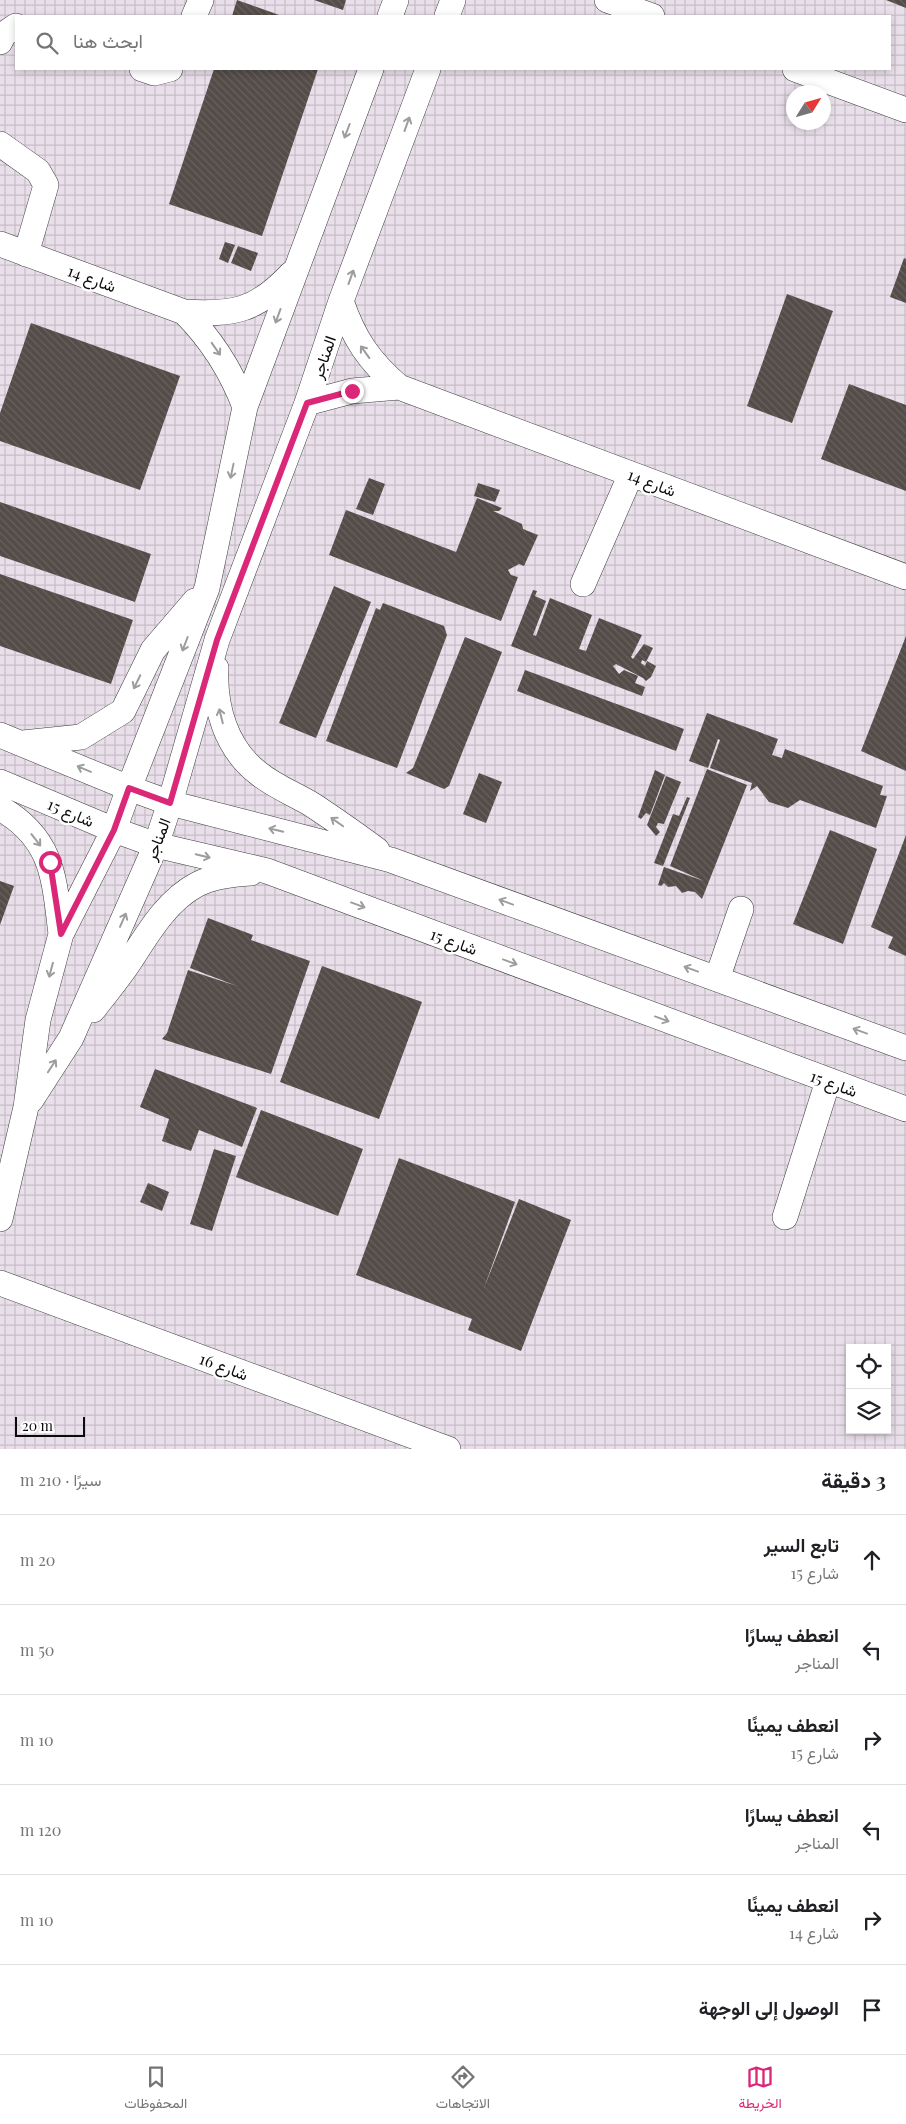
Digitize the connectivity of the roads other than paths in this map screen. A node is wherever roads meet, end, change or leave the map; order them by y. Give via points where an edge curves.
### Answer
1 (201, 0) edge
2 (396, 0) edge
3 (453, 0) edge
4 (614, 1) edge
5 (194, 15) edge
6 (390, 15) edge
7 (447, 15) edge
8 (649, 15) edge
9 (15, 27) edge
10 (0, 42) edge
11 (145, 70) edge
12 (166, 70) edge
13 (370, 70) edge
14 (428, 70) edge
15 (797, 70) edge
16 (906, 110) edge
17 (0, 144) edge
18 (0, 244) edge
19 (26, 254) junction
20 (295, 270) junction
21 (341, 302) junction
22 (184, 312) junction
23 (399, 387) junction
24 (307, 403) junction
25 (245, 408) junction
26 (631, 474) junction
27 (906, 577) edge
28 (582, 584) dead end
29 (207, 588) junction
30 (217, 640) junction
31 (10, 739) edge
32 (0, 782) edge
33 (129, 788) junction
34 (170, 803) junction
35 (0, 808) edge
36 (114, 830) junction
37 (156, 845) junction
38 (392, 860) junction
39 (267, 871) junction
40 (741, 909) dead end
41 (61, 934) junction
42 (717, 979) junction
43 (71, 1038) junction
44 (906, 1048) edge
45 (828, 1081) junction
46 (26, 1107) junction
47 (906, 1110) edge
48 (785, 1216) dead end
49 (0, 1219) edge
50 (0, 1283) edge
51 (448, 1449) edge

1 - 5 street
2 - 6 street
3 - 7 street
4 - 8 street
9 - 10 street via 4,34
11 - 12 street via 154,73
13 -> 20 street, المناجر
21 -> 14 street, المناجر
15 - 16 street
17 - 19 street via 38,171 46,185
18 - 19 street, شارع 14
19 - 22 street, شارع 14
20 - 22 street, شارع 14 via 273,293 246,308 216,314
20 -> 25 street, المناجر
23 -> 21 street, شارع 14 via 379,370 363,349
21 - 24 street, المناجر
22 -> 25 street, شارع 14 via 221,356
23 - 24 street, شارع 14 via 352,391
23 - 26 street, شارع 14
24 - 30 street, المناجر
25 -> 29 street, المناجر
26 - 27 street, شارع 14
26 - 28 street
29 -> 31 street, المناجر via 152,650 123,711 80,737
29 -> 33 street, المناجر
30 - 34 street, المناجر
38 -> 30 street via 258,773 244,760 229,740 222,719 215,678
33 -> 31 street
32 - 36 street, شارع 15
33 - 34 street
33 - 36 street, المناجر
34 - 37 street, المناجر
38 -> 34 street
35 -> 41 street via 39,842 50,862
36 - 37 street, شارع 15
36 - 41 street, المناجر
37 -> 39 street, شارع 15
43 -> 37 street, المناجر
42 -> 38 street
39 - 43 street, المناجر via 213,879 198,884 183,895 152,926 116,981
39 -> 45 street, شارع 15
40 - 42 street
41 -> 46 street, المناجر via 38,1020
44 -> 42 street
46 -> 43 street, المناجر
45 - 47 street, شارع 15
45 - 48 street
46 - 49 street, المناجر
50 - 51 street, شارع 16

